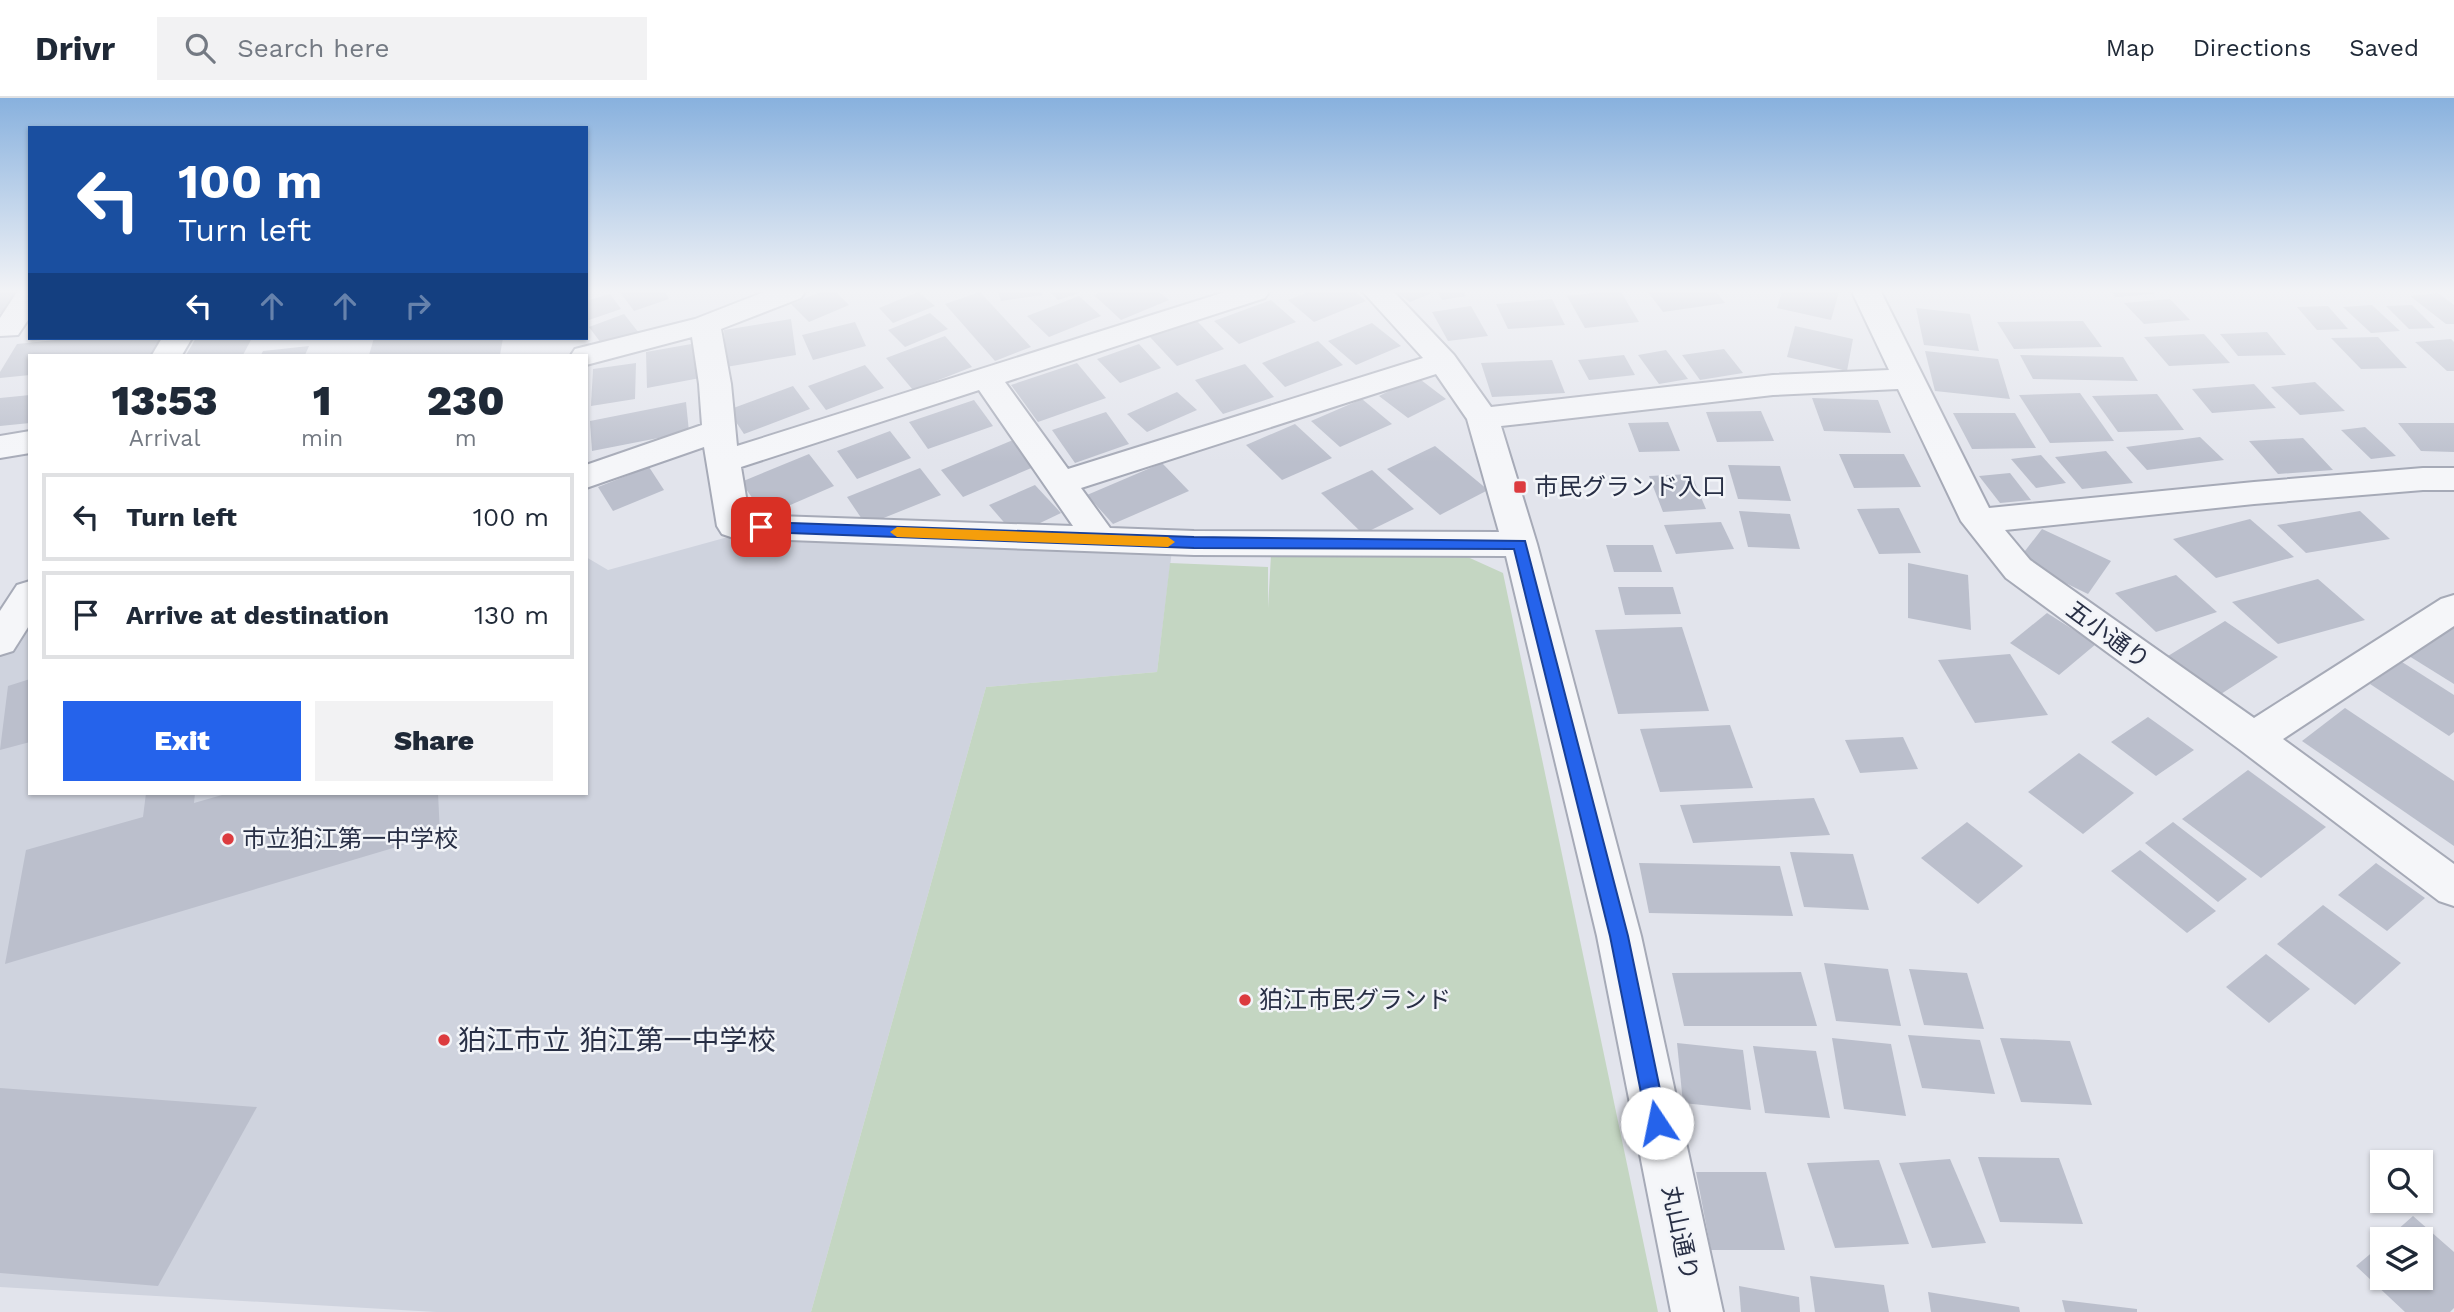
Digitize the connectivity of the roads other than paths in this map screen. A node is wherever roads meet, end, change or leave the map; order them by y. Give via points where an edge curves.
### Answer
1 (613, 349) edge
2 (709, 349) edge
3 (1078, 349) edge
4 (1431, 349) edge
5 (1894, 349) edge
6 (588, 355) edge
7 (1443, 362) junction
8 (986, 378) junction
9 (1909, 379) junction
10 (1483, 418) junction
11 (28, 442) edge
12 (722, 446) junction
13 (0, 447) edge
14 (588, 477) edge
15 (2454, 480) edge
16 (1060, 483) junction
17 (1978, 521) junction
18 (1100, 539) junction
19 (1520, 544) junction
20 (2454, 608) edge
21 (2253, 738) junction
22 (2454, 888) edge
23 (1697, 1312) edge

1 - 6 street
2 - 12 street
3 - 8 street
4 - 7 street, 丸山通り
5 - 9 street, 五小通り
7 - 10 street, 丸山通り
7 - 16 street
8 - 12 street
8 - 16 street
9 - 10 street via 1773,385
9 - 17 street, 五小通り
10 - 19 street, 丸山通り
11 - 13 street
12 - 14 street
12 - 18 street via 734,526
15 - 17 street via 2280,491
16 - 18 street
17 - 21 street, 五小通り via 2018,569
18 - 19 street
19 - 23 street, 丸山通り via 1619,936
20 - 21 street
21 - 22 street, 五小通り

